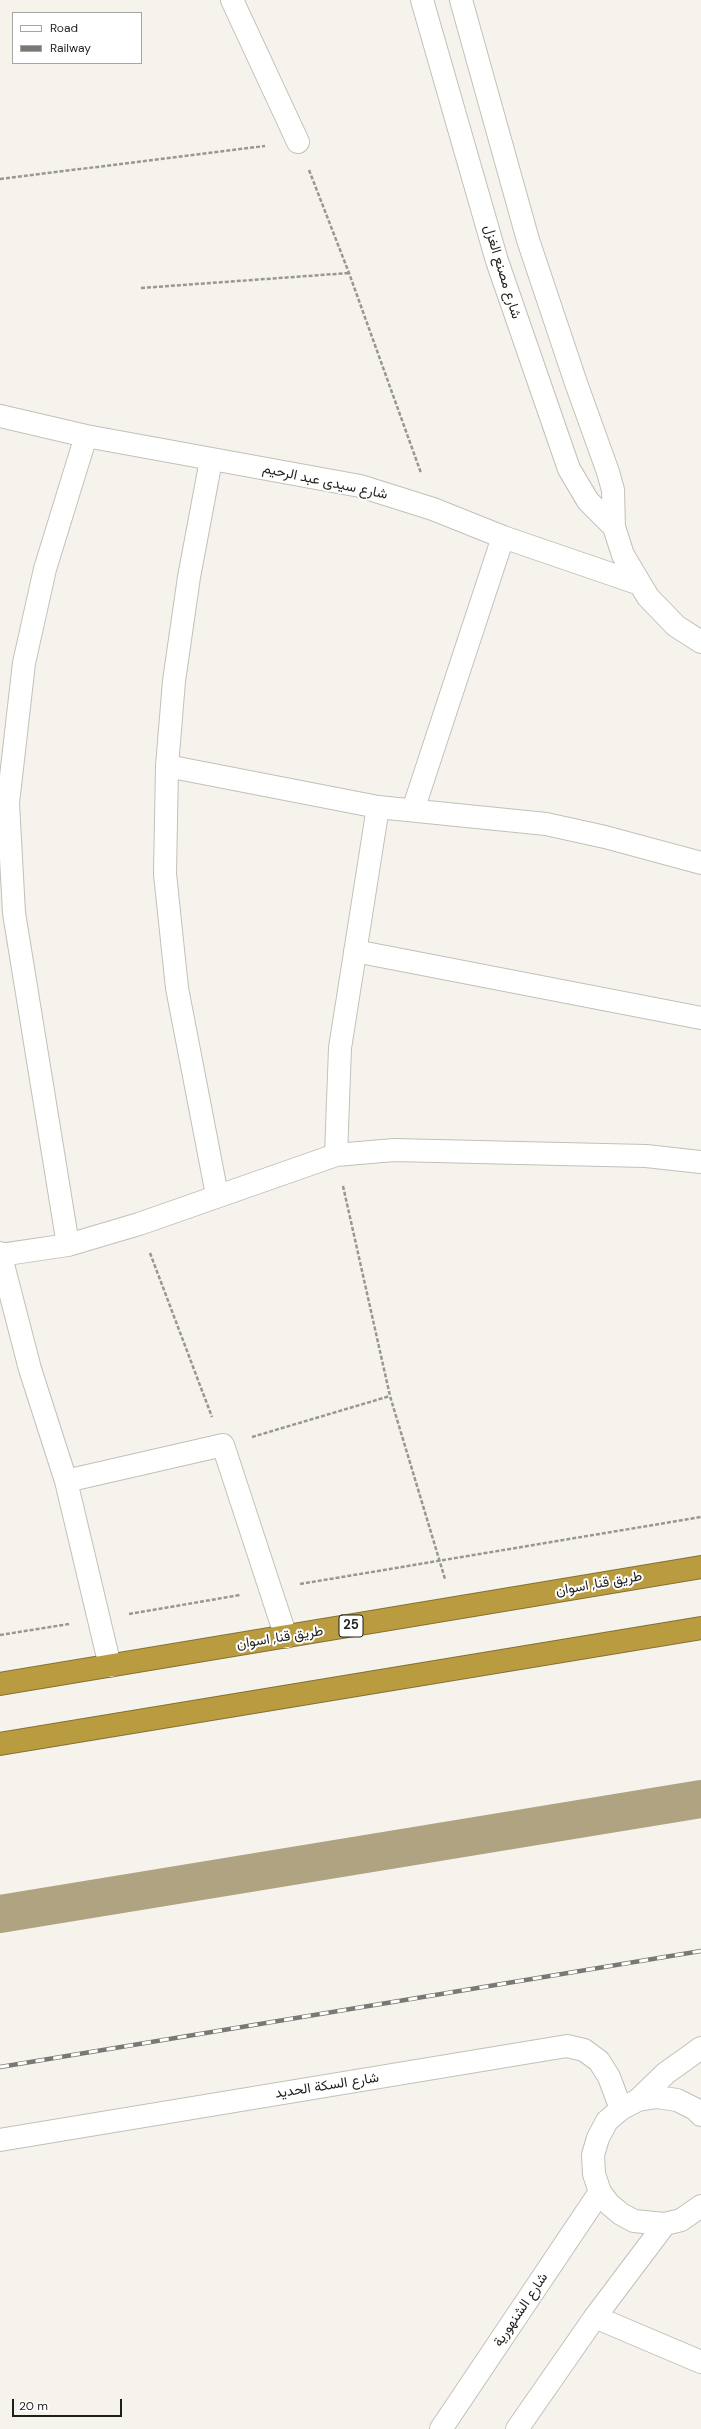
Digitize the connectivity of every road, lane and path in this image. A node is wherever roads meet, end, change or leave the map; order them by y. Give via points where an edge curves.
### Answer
1 (232, 0) edge
2 (422, 0) edge
3 (461, 0) edge
4 (298, 142) junction
5 (0, 179) edge
6 (349, 273) junction
7 (141, 288) dead end
8 (0, 416) edge
9 (86, 436) junction
10 (211, 460) junction
11 (433, 509) junction
12 (614, 527) junction
13 (503, 537) junction
14 (640, 584) junction
15 (701, 642) edge
16 (167, 766) junction
17 (378, 807) junction
18 (413, 810) junction
19 (701, 863) edge
20 (355, 951) junction
21 (701, 1018) edge
22 (336, 1155) junction
23 (701, 1162) edge
24 (217, 1195) junction
25 (139, 1224) junction
26 (68, 1245) junction
27 (0, 1255) edge
28 (390, 1396) junction
29 (223, 1445) junction
30 (66, 1481) junction
31 (701, 1517) edge
32 (441, 1560) junction
33 (701, 1567) edge
34 (270, 1590) junction
35 (452, 1609) junction
36 (99, 1619) junction
37 (701, 1628) edge
38 (0, 1635) edge
39 (286, 1637) junction
40 (110, 1666) junction
41 (0, 1684) edge
42 (0, 1744) edge
43 (701, 2048) edge
44 (629, 2104) junction
45 (701, 2115) edge
46 (0, 2140) edge
47 (600, 2192) junction
48 (701, 2206) edge
49 (665, 2224) junction
50 (595, 2317) junction
51 (701, 2362) edge
52 (441, 2429) edge
53 (517, 2429) edge

1 - 4 street
2 - 12 street, شارع مصنع الغزل via 497,261 569,469 588,501
3 - 12 street, شارع مصنع الغزل via 528,240 608,472 613,490
4 - 5 path
4 - 6 path
6 - 7 path
6 - 11 path
8 - 9 street, شارع سيدى عبد الرحيم
9 - 10 street, شارع سيدى عبد الرحيم
9 - 26 street via 45,568 24,663 8,803 14,913
10 - 11 street, شارع سيدى عبد الرحيم via 360,486
10 - 16 street via 189,578 174,681
11 - 13 street, شارع سيدى عبد الرحيم
12 - 14 street, شارع مصنع الغزل via 623,555
13 - 14 street, شارع سيدى عبد الرحيم
13 - 18 street
14 - 15 street, شارع مصنع الغزل via 648,597 676,626
16 - 17 street
16 - 24 street via 165,874 177,988
17 - 18 street
17 - 20 street
18 - 19 street via 546,824
20 - 21 street
20 - 22 street via 340,1048
22 - 23 street via 394,1150 646,1156
22 - 24 street
22 - 28 path
24 - 25 street
25 - 26 street
25 - 29 path
26 - 27 street
27 - 30 street via 30,1369
28 - 29 path
28 - 32 path
29 - 30 street
29 - 34 street
30 - 36 street
31 - 32 path
32 - 34 path
32 - 35 path
33 - 35 highway, طريق قنا, اسوان / 25
34 - 36 path
34 - 39 street
35 - 39 highway, طريق قنا, اسوان / 25
36 - 38 path
36 - 40 street
37 - 42 highway
39 - 40 highway, طريق قنا, اسوان / 25
40 - 41 highway, طريق قنا, اسوان / 25
43 - 44 street
44 - 45 street via 657,2097 677,2100
44 - 46 street, شارع السكة الحديد via 599,2061 584,2050 567,2046
44 - 47 street via 607,2121 598,2138 593,2155 594,2174
47 - 49 street via 615,2209 634,2221
47 - 52 street, شارع الشنهورية
48 - 49 street via 681,2220
49 - 50 street
50 - 51 street
50 - 53 street

